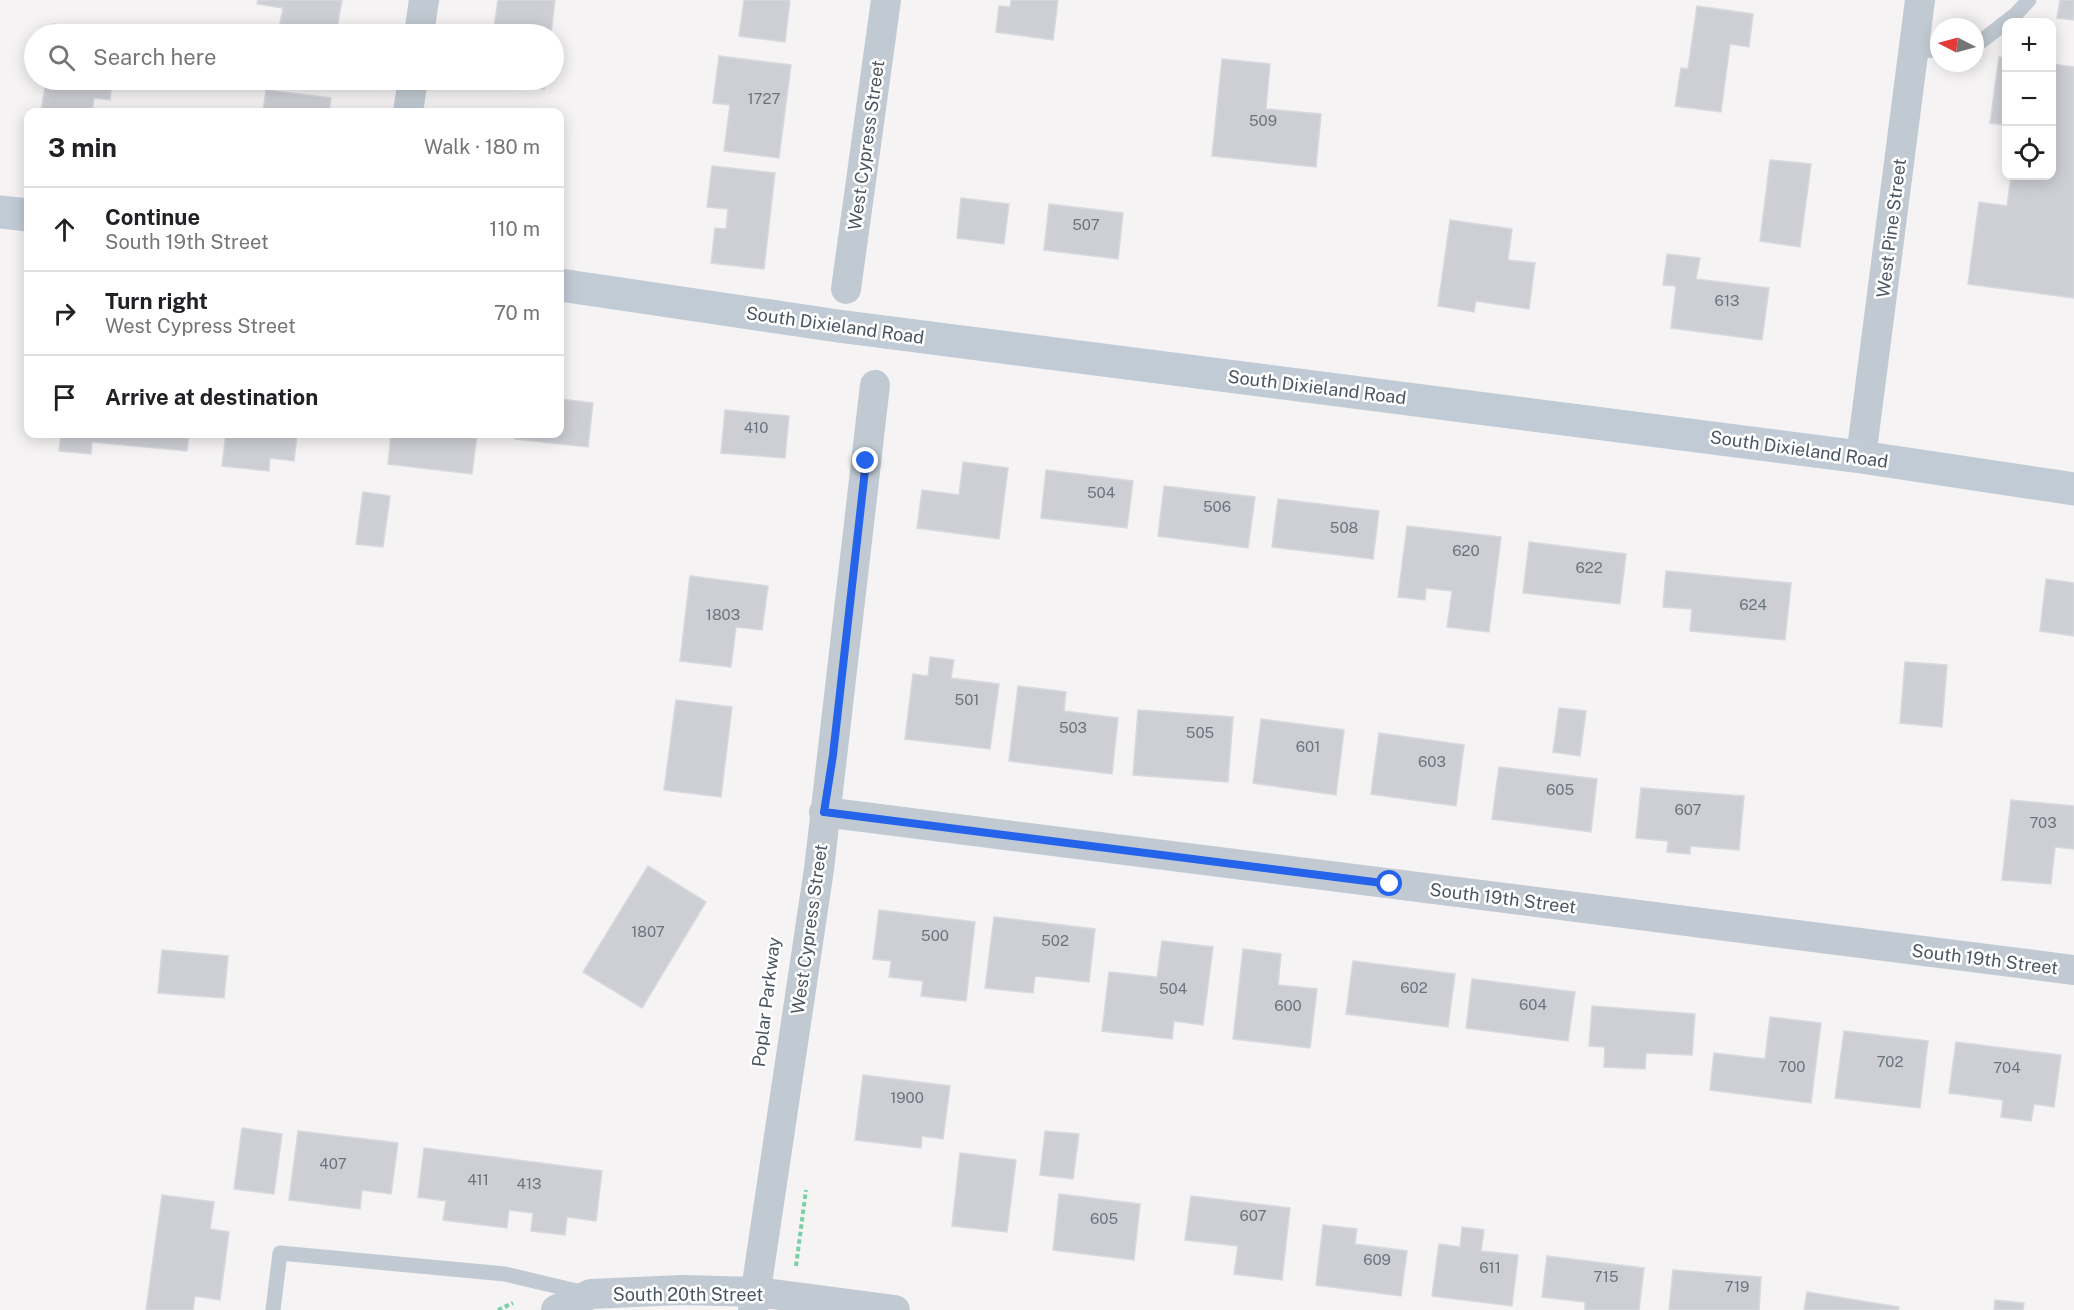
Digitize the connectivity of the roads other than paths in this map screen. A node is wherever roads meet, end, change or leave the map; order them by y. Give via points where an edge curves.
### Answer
1 (424, 0) edge
2 (886, 0) edge
3 (1920, 0) edge
4 (2029, 0) edge
5 (420, 24) edge
6 (1984, 39) edge
7 (1926, 50) edge
8 (411, 90) edge
9 (409, 108) edge
10 (0, 212) edge
11 (24, 215) edge
12 (564, 286) edge
13 (846, 289) dead end
14 (875, 385) dead end
15 (1861, 457) junction
16 (2074, 489) edge
17 (824, 812) junction
18 (2074, 970) edge
19 (554, 1297) edge
20 (755, 1301) edge
21 (273, 1310) edge
22 (895, 1310) edge

1 - 5 street
2 - 13 street, West Cypress Street
3 - 7 street, West Pine Street
4 - 6 lane
7 - 15 street, West Pine Street
8 - 9 street
10 - 11 main road
12 - 15 main road, South Dixieland Road via 838,326
14 - 17 street, West Cypress Street
15 - 16 main road, South Dixieland Road
17 - 18 street, South 19th Street
17 - 20 street, West Cypress Street via 819,869
19 - 20 street, South 20th Street via 681,1290
19 - 21 lane via 505,1274 280,1253
20 - 22 street, South 20th Street

